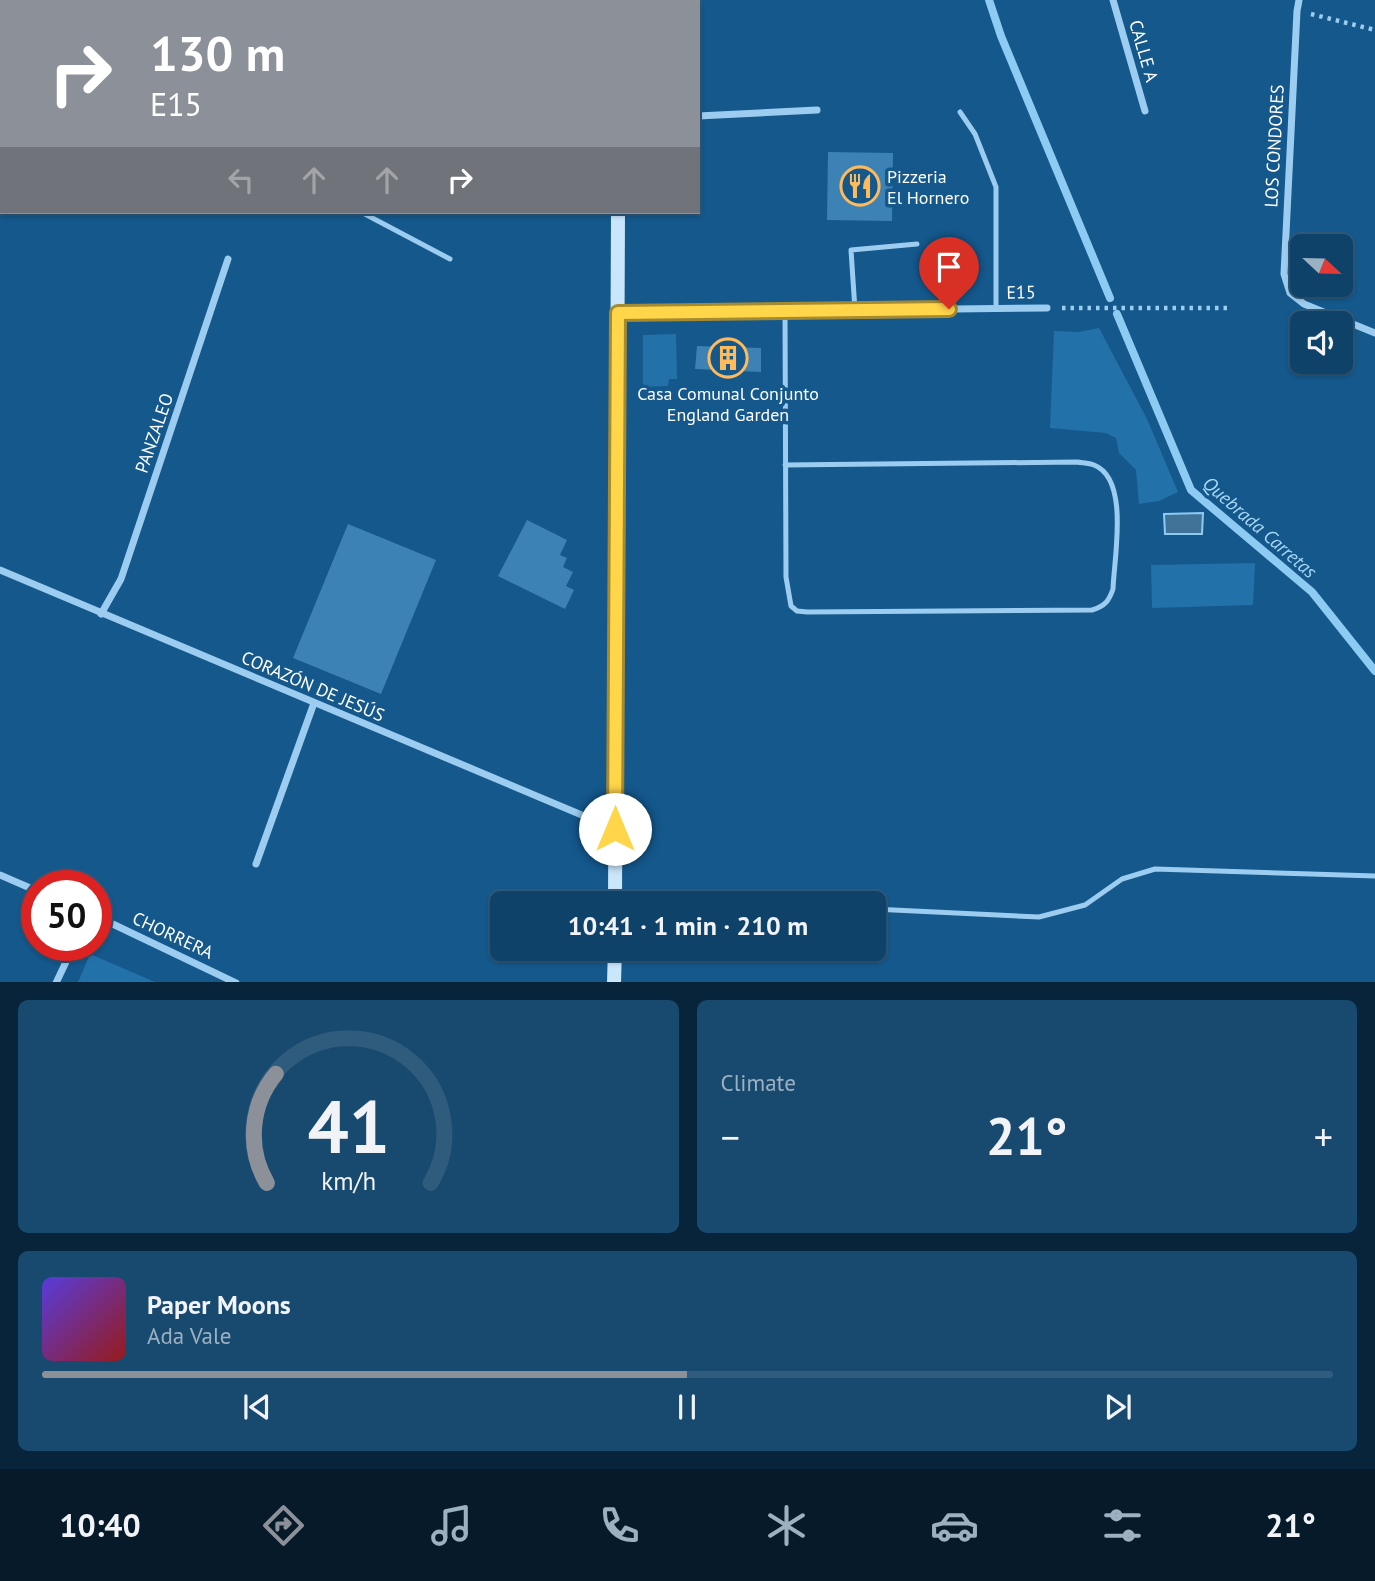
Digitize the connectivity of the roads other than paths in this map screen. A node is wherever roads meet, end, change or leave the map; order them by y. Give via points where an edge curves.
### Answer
1 (1113, 0) edge
2 (1299, 0) edge
3 (817, 110) dead end
4 (1145, 111) dead end
5 (960, 113) dead end
6 (700, 116) edge
7 (370, 214) edge
8 (618, 214) edge
9 (917, 244) dead end
10 (450, 258) dead end
11 (228, 259) dead end
12 (1047, 307) road end
13 (996, 308) junction
14 (785, 310) junction
15 (855, 310) junction
16 (618, 313) junction
17 (1375, 333) edge
18 (785, 465) junction
19 (0, 570) edge
20 (101, 614) junction
21 (314, 704) junction
22 (615, 829) junction
23 (257, 864) dead end
24 (0, 875) edge
25 (1375, 876) edge
26 (21, 884) edge
27 (615, 891) edge
28 (886, 910) edge
29 (112, 924) edge
30 (66, 961) edge
31 (615, 961) edge
32 (56, 982) edge
33 (236, 982) edge
34 (614, 982) edge

1 - 4 street, CALLE A
2 - 17 street, LOS CONDORES via 1284,274 1290,293 1304,304
3 - 6 street
5 - 13 lane via 975,134 996,187
7 - 10 lane
8 - 16 main road
9 - 15 lane via 851,250
11 - 20 street, PANZALEO via 121,579
12 - 13 street, E15
13 - 15 street, E15
14 - 15 street, E15
14 - 16 street, E15
14 - 18 lane
16 - 22 main road
18 - 18 lane via 787,589 797,611 1092,610 1110,600 1117,502 1113,485 1094,465
19 - 20 street, CORAZÓN DE JESÚS
20 - 21 street, CORAZÓN DE JESÚS
21 - 22 street, CORAZÓN DE JESÚS
21 - 23 street
22 - 27 main road
24 - 26 street
25 - 28 lane via 1155,869 1122,879 1085,905 1039,917
29 - 33 street, CHORRERA
30 - 32 street
31 - 34 main road

